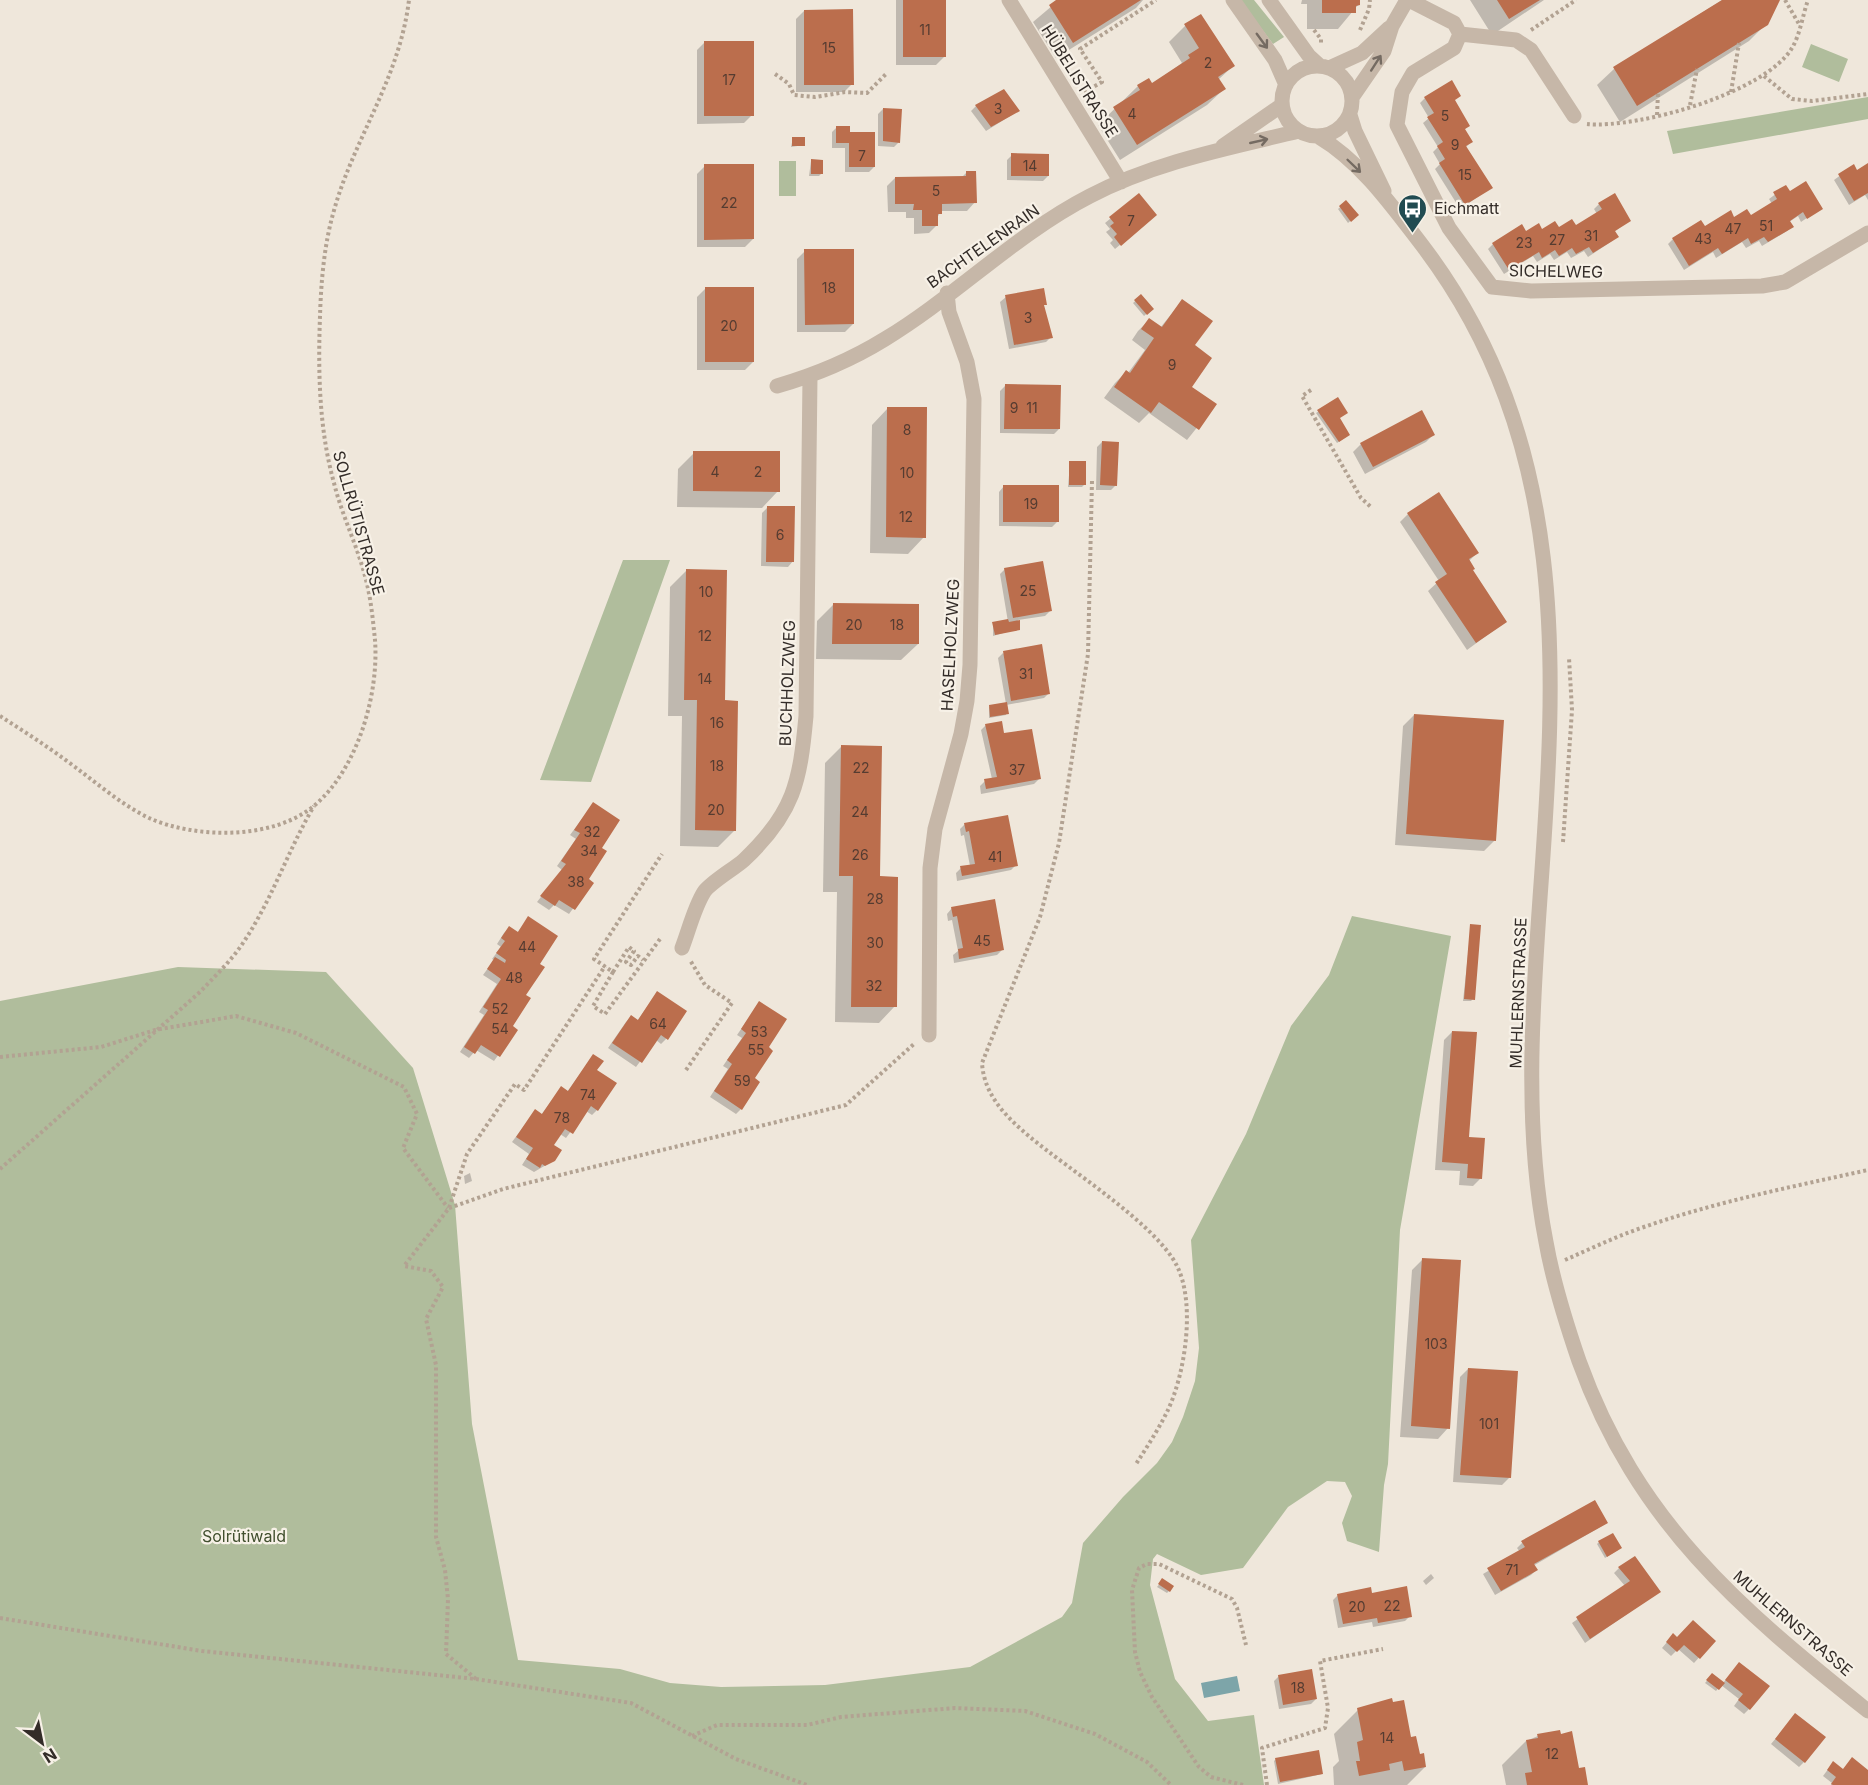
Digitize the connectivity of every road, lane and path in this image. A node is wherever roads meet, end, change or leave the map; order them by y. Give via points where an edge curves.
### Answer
1 (409, 0) edge
2 (1009, 0) edge
3 (1156, 0) edge
4 (1233, 0) edge
5 (1269, 0) edge
6 (1370, 0) edge
7 (1408, 0) edge
8 (1576, 0) edge
9 (1785, 0) edge
10 (1808, 0) edge
11 (1800, 25) junction
12 (1392, 26) junction
13 (1460, 34) junction
14 (1358, 35) dead end
15 (1516, 40) junction
16 (1739, 43) dead end
17 (1324, 67) junction
18 (1697, 69) dead end
19 (775, 74) dead end
20 (886, 74) dead end
21 (1764, 76) junction
22 (1286, 85) junction
23 (1658, 93) dead end
24 (1731, 93) junction
25 (1868, 94) edge
26 (1353, 96) junction
27 (1071, 101) junction
28 (1282, 105) junction
29 (1690, 106) junction
30 (1350, 115) junction
31 (1574, 116) joint
32 (1657, 116) junction
33 (1299, 131) junction
34 (1318, 137) junction
35 (1218, 150) junction
36 (1121, 182) junction
37 (1388, 199) junction
38 (1868, 234) edge
39 (947, 293) junction
40 (810, 377) junction
41 (777, 386) dead end
42 (1311, 390) dead end
43 (1092, 481) dead end
44 (1372, 508) dead end
45 (1568, 647) dead end
46 (0, 716) edge
47 (315, 806) junction
48 (1563, 843) dead end
49 (662, 854) dead end
50 (660, 939) dead end
51 (682, 948) joint
52 (643, 960) junction
53 (605, 966) junction
54 (613, 972) junction
55 (155, 1030) junction
56 (929, 1035) joint
57 (0, 1058) edge
58 (686, 1070) dead end
59 (0, 1169) edge
60 (1868, 1170) edge
61 (449, 1208) junction
62 (1564, 1250) dead end
63 (1566, 1260) junction
64 (1551, 1266) junction
65 (1569, 1271) dead end
66 (1137, 1464) dead end
67 (0, 1618) edge
68 (1246, 1645) dead end
69 (1383, 1649) dead end
70 (476, 1679) junction
71 (1868, 1710) edge
72 (692, 1736) junction
73 (807, 1785) edge
74 (1171, 1785) edge
75 (1243, 1785) edge
76 (1267, 1785) edge

1 - 47 path, SOLLRÜTISTRASSE via 400,51 333,214 326,254 320,314 324,438 334,485 367,582 375,642 373,688 357,745
2 - 27 street, HÜBELISTRASSE
3 - 27 path via 1080,49 1101,81
4 -> 22 street via 1275,60
5 - 17 street via 1300,45
6 - 14 path
7 - 12 street
7 - 13 street via 1454,23
8 - 15 path
9 - 11 path
10 - 11 path
11 - 21 path via 1792,48
12 - 17 street via 1362,53
26 -> 12 street via 1384,51
13 - 15 street
13 - 38 street, SICHELWEG via 1454,48 1413,72 1402,92 1397,125 1449,228 1492,287 1531,291 1762,286 1785,282
15 - 31 street via 1532,50
16 - 24 path
17 - 22 street via 1300,70
17 - 26 street via 1345,78
18 - 29 path
19 - 20 path via 789,84 794,95 815,97 867,93
21 - 24 path
21 - 25 path via 1792,99 1812,101
22 - 28 street
23 - 32 path
24 - 29 path
26 - 30 street
27 - 36 street, HÜBELISTRASSE
28 - 33 street via 1287,119
28 - 35 street, BACHTELENRAIN
29 - 32 path
30 - 34 street via 1336,132
30 - 37 street, MUHLERNSTRASSE
31 - 32 path via 1588,124 1612,124
33 - 34 street, MUHLERNSTRASSE
35 -> 33 street, BACHTELENRAIN
34 -> 37 street, MUHLERNSTRASSE via 1332,145
35 - 36 street, BACHTELENRAIN
36 - 39 street, BACHTELENRAIN via 1089,196 1027,235
37 - 64 street, MUHLERNSTRASSE via 1452,288 1484,344 1515,421 1538,514 1549,616 1550,753 1536,962 1533,1111 1541,1210
39 - 40 street, BACHTELENRAIN via 887,338
39 - 56 street, HASELHOLZWEG via 974,399 970,654 967,701 935,829 930,868
40 - 41 street, BACHTELENRAIN
40 - 51 street, BUCHHOLZWEG via 802,768 776,825 737,866 705,890
42 - 44 path via 1302,396 1361,498
43 - 66 path via 1088,654 1059,843 1040,917 990,1038 982,1074 990,1095 1009,1118 1146,1230 1177,1265 1185,1288 1187,1321 1177,1383 1168,1411
45 - 48 path via 1572,710
46 - 47 path, SOLLRÜTISTRASSE via 126,805 189,831 256,830
47 - 55 path via 243,944 200,992
49 - 53 path via 594,958
50 - 52 path
51 - 58 path via 705,984 732,1003
52 - 54 path via 638,956 631,965 626,962 634,951 629,947
52 - 54 path via 605,1014 593,1006
53 - 54 path
53 - 61 path via 524,1090 514,1084 467,1154
55 - 57 path via 101,1047
55 - 59 path
55 - 61 path via 236,1016 296,1033 404,1087 417,1114 403,1148
56 - 61 path via 917,1041 846,1105 503,1190
60 - 63 path via 1689,1212 1638,1228
61 - 70 path via 404,1266 432,1270 443,1287 426,1319 436,1365 436,1537 448,1599 446,1654
62 - 63 path
63 - 64 path
63 - 65 path
64 - 71 street, MUHLERNSTRASSE via 1580,1363 1599,1409 1653,1504 1701,1564 1741,1605
67 - 70 path via 202,1651
68 - 75 path via 1232,1599 1159,1564 1139,1568 1131,1590 1135,1652 1144,1682 1199,1767 1211,1777
69 - 76 path via 1320,1661 1328,1708 1325,1728 1262,1748
70 - 72 path via 631,1703
72 - 73 path via 736,1759
72 - 74 path via 717,1725 807,1725 841,1717 955,1708 1025,1711 1095,1734 1146,1762

